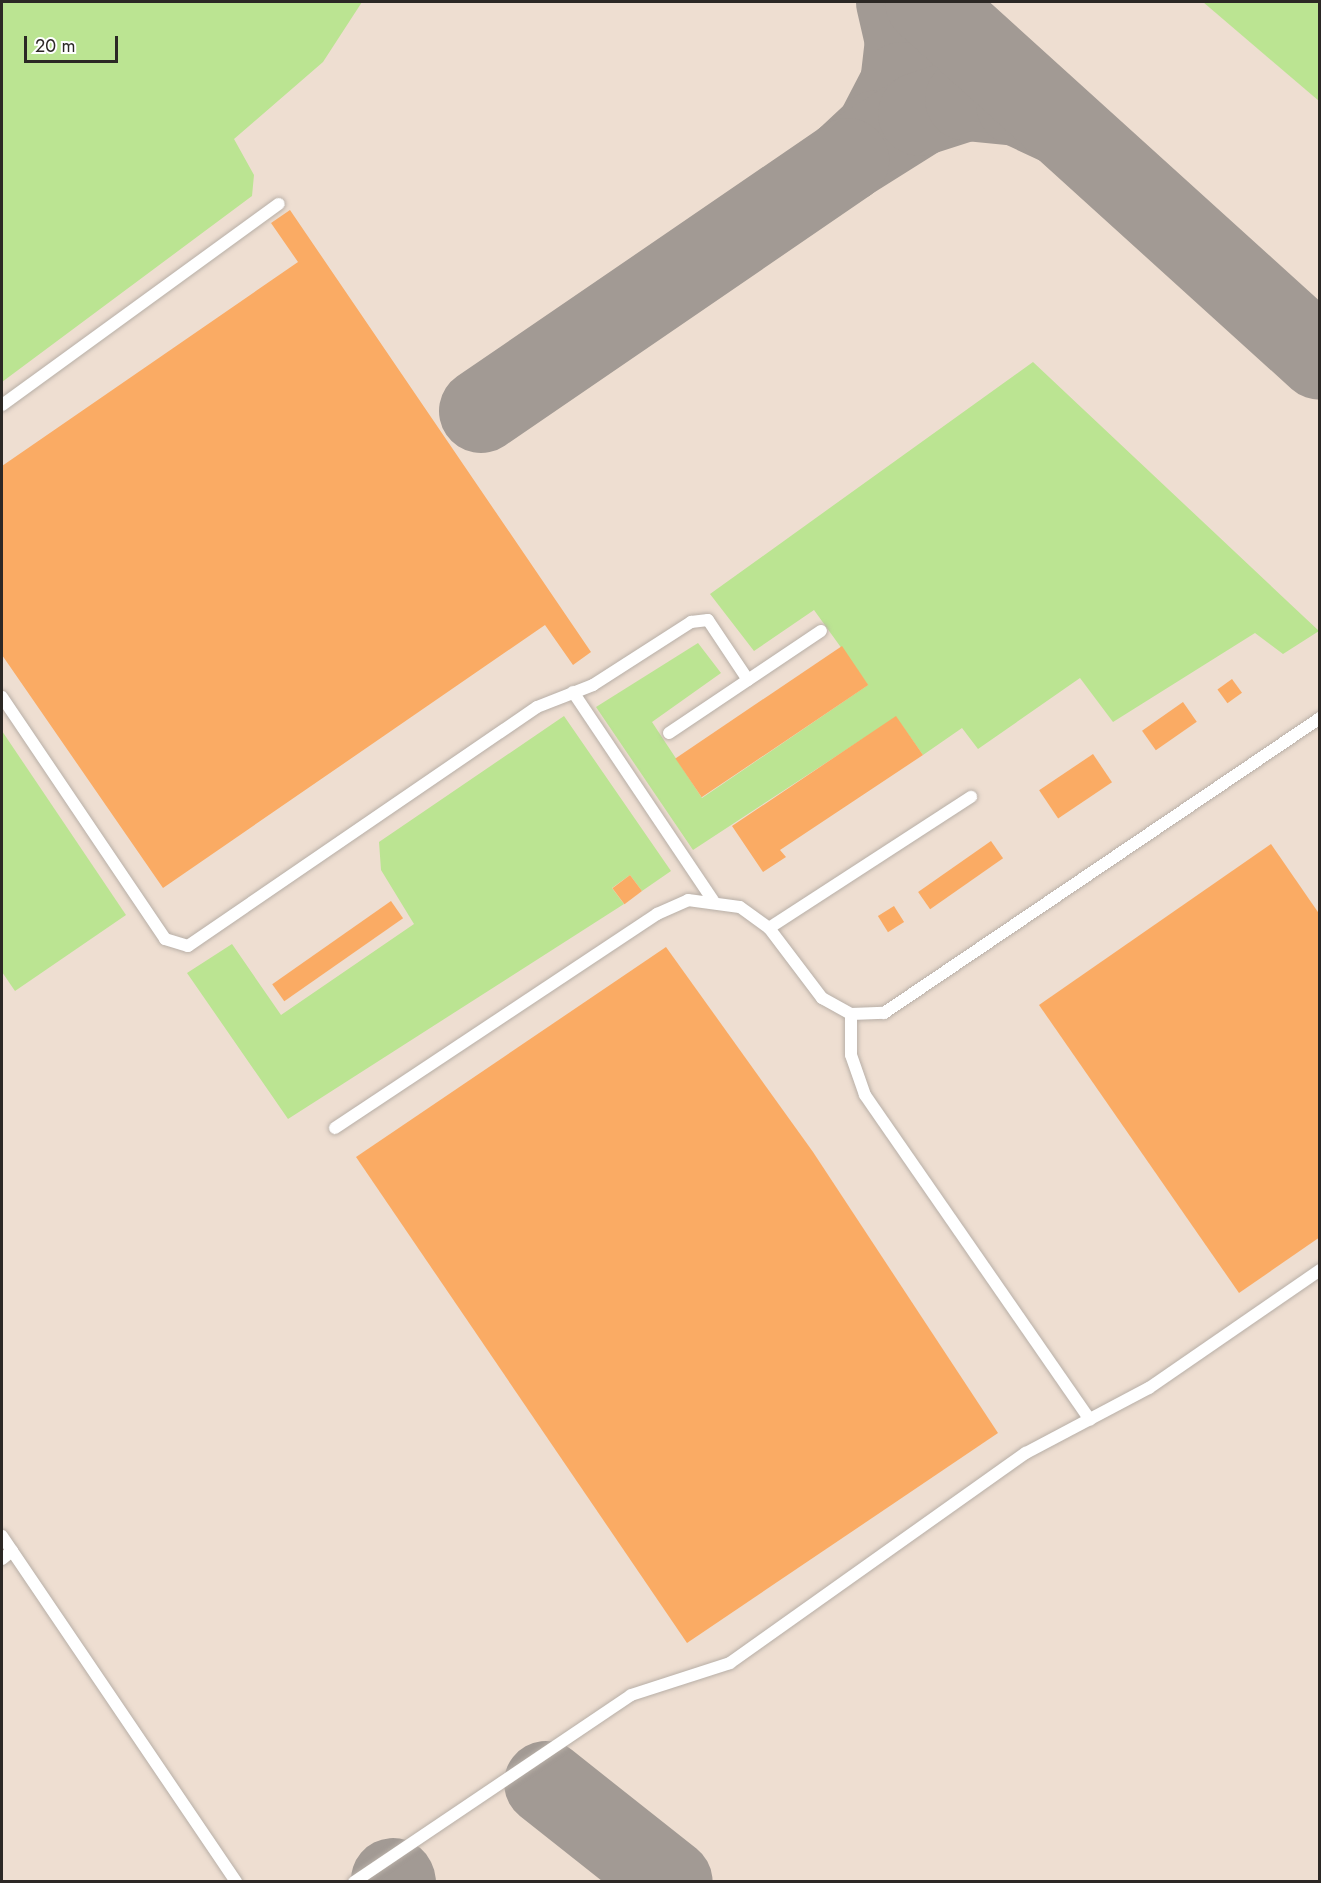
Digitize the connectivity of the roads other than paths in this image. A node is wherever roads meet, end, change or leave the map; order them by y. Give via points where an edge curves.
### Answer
1 (279, 204) dead end
2 (2, 405) edge
3 (821, 631) dead end
4 (748, 680) junction
5 (573, 692) junction
6 (2, 697) edge
7 (1320, 718) edge
8 (669, 734) dead end
9 (970, 797) dead end
10 (713, 900) junction
11 (769, 928) junction
12 (852, 1014) junction
13 (335, 1128) dead end
14 (1320, 1270) edge
15 (1090, 1420) junction
16 (2, 1536) edge
17 (12, 1551) junction
18 (2, 1559) edge
19 (236, 1881) edge
20 (354, 1881) edge

1 - 2 lane
3 - 4 lane
4 - 5 lane via 702,618
4 - 8 lane
5 - 6 lane via 537,707 188,946 165,939
5 - 10 lane
7 - 12 lane via 898,1006 884,1013
9 - 11 lane
10 - 11 lane via 740,906
10 - 13 lane via 688,900 657,914
11 - 12 lane via 822,998
12 - 15 lane via 851,1055 865,1095
14 - 15 lane via 1149,1388
15 - 20 lane via 1026,1453 730,1663 631,1695
16 - 17 lane
17 - 18 lane
17 - 19 lane

